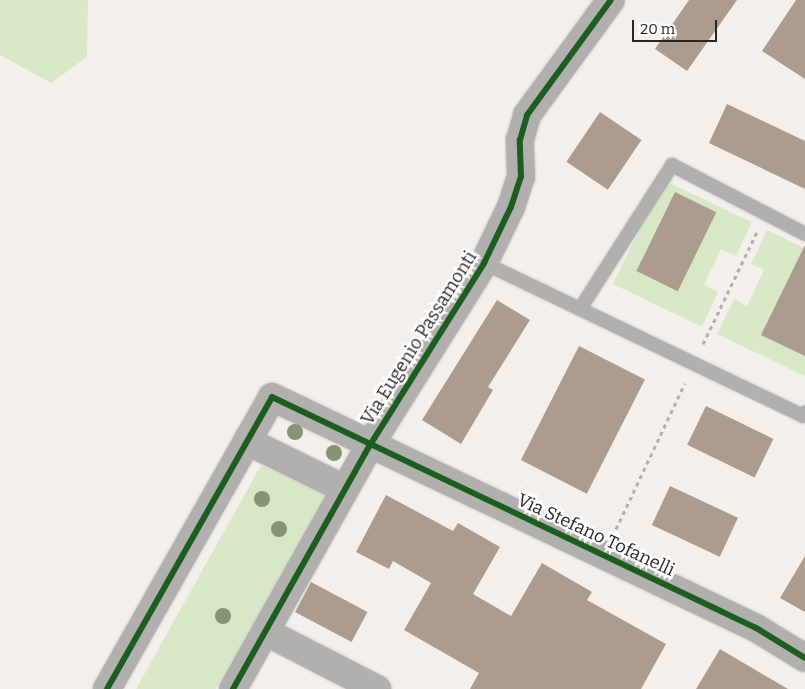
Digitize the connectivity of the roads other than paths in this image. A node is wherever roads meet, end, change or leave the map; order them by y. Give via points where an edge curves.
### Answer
1 (611, 0) edge
2 (805, 234) edge
3 (484, 263) junction
4 (580, 308) junction
5 (805, 412) edge
6 (247, 441) junction
7 (370, 444) junction
8 (345, 489) junction
9 (266, 632) junction
10 (805, 658) edge
11 (107, 689) edge
12 (234, 689) edge
13 (378, 689) edge

1 - 3 street, Via Eugenio Passamonti via 527,116 520,140 521,177 511,207
2 - 4 lane via 672,165
3 - 4 lane
3 - 7 street, Via Eugenio Passamonti
4 - 5 lane via 803,416
6 - 7 street, Via Stefano Tofanelli via 272,397
6 - 8 street
6 - 11 street
7 - 8 street, Via Eugenio Passamonti
7 - 10 street, Via Stefano Tofanelli via 748,624
8 - 9 street, Via Eugenio Passamonti
9 - 12 street, Via Eugenio Passamonti
9 - 13 street

